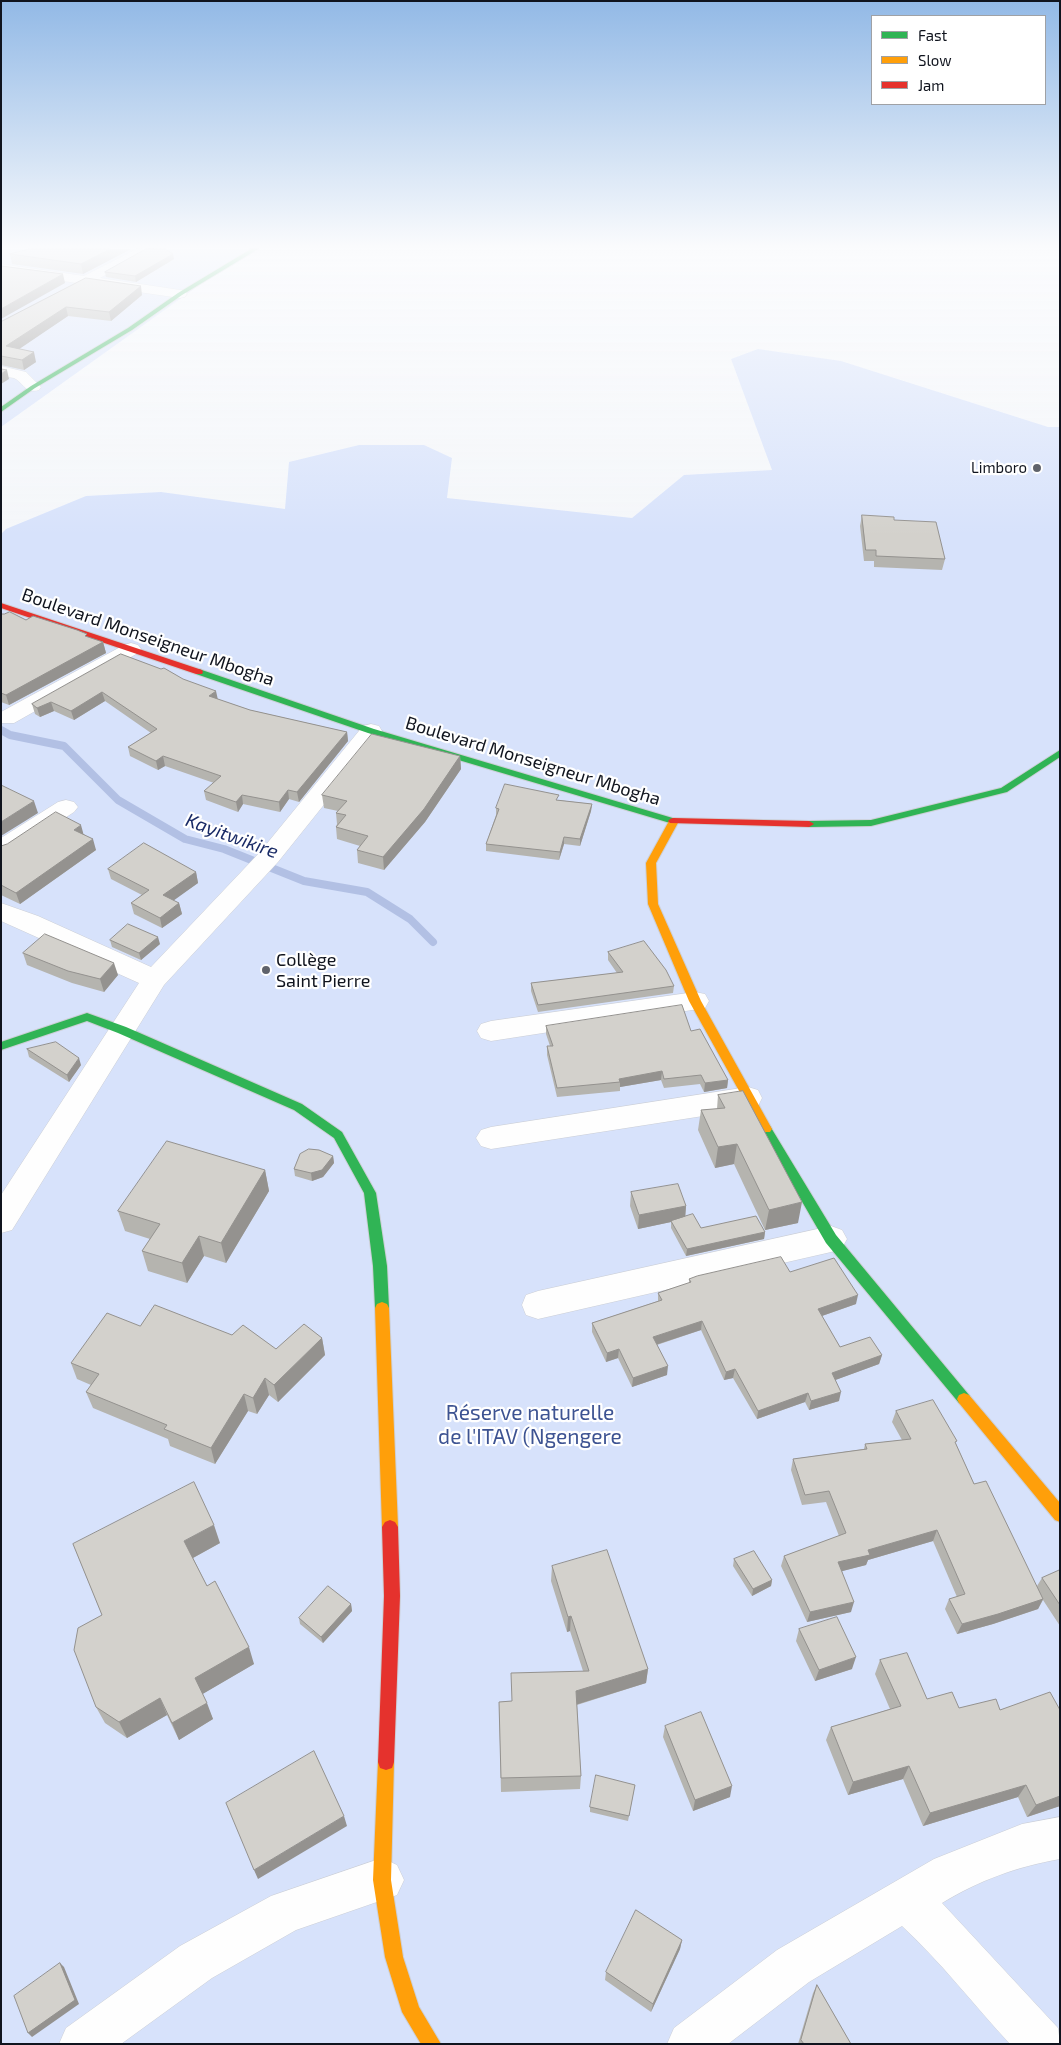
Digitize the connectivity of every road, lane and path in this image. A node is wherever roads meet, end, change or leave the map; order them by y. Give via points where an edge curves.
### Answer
1 (104, 344) edge
2 (1, 371) edge
3 (34, 387) junction
4 (1, 410) edge
5 (1, 605) edge
6 (131, 649) junction
7 (6, 718) dead end
8 (371, 731) junction
9 (1060, 753) edge
10 (66, 807) dead end
11 (674, 821) junction
12 (1, 849) edge
13 (1, 912) edge
14 (155, 980) junction
15 (695, 1001) junction
16 (122, 1030) junction
17 (491, 1031) dead end
18 (1, 1046) edge
19 (748, 1098) junction
20 (491, 1138) dead end
21 (1, 1221) edge
22 (831, 1239) junction
23 (538, 1305) dead end
24 (1060, 1515) edge
25 (1060, 1838) edge
26 (382, 1880) junction
27 (905, 1899) junction
28 (82, 2044) edge
29 (432, 2044) edge
30 (690, 2044) edge
31 (1042, 2044) edge

1 - 3 street
2 - 3 street via 20,375
3 - 4 street
5 - 6 street, Boulevard Monseigneur Mbogha
6 - 7 street
6 - 8 street, Boulevard Monseigneur Mbogha
8 - 11 street, Boulevard Monseigneur Mbogha
8 - 14 street via 266,861
9 - 11 street, Boulevard Monseigneur Mbogha via 1004,790 871,823
10 - 12 street
11 - 15 street via 651,863 653,904
13 - 14 street
14 - 16 street
15 - 17 street
15 - 19 street
16 - 18 street via 87,1017
16 - 21 street
16 - 26 street via 298,1107 338,1135 370,1193 380,1266 392,1596
19 - 20 street
19 - 22 street
22 - 23 street
22 - 24 street
25 - 27 street via 1022,1845 949,1874
26 - 28 street via 286,1911 196,1962
26 - 29 street via 394,1957 411,2012
27 - 30 street via 793,1966
27 - 31 street via 936,1927

